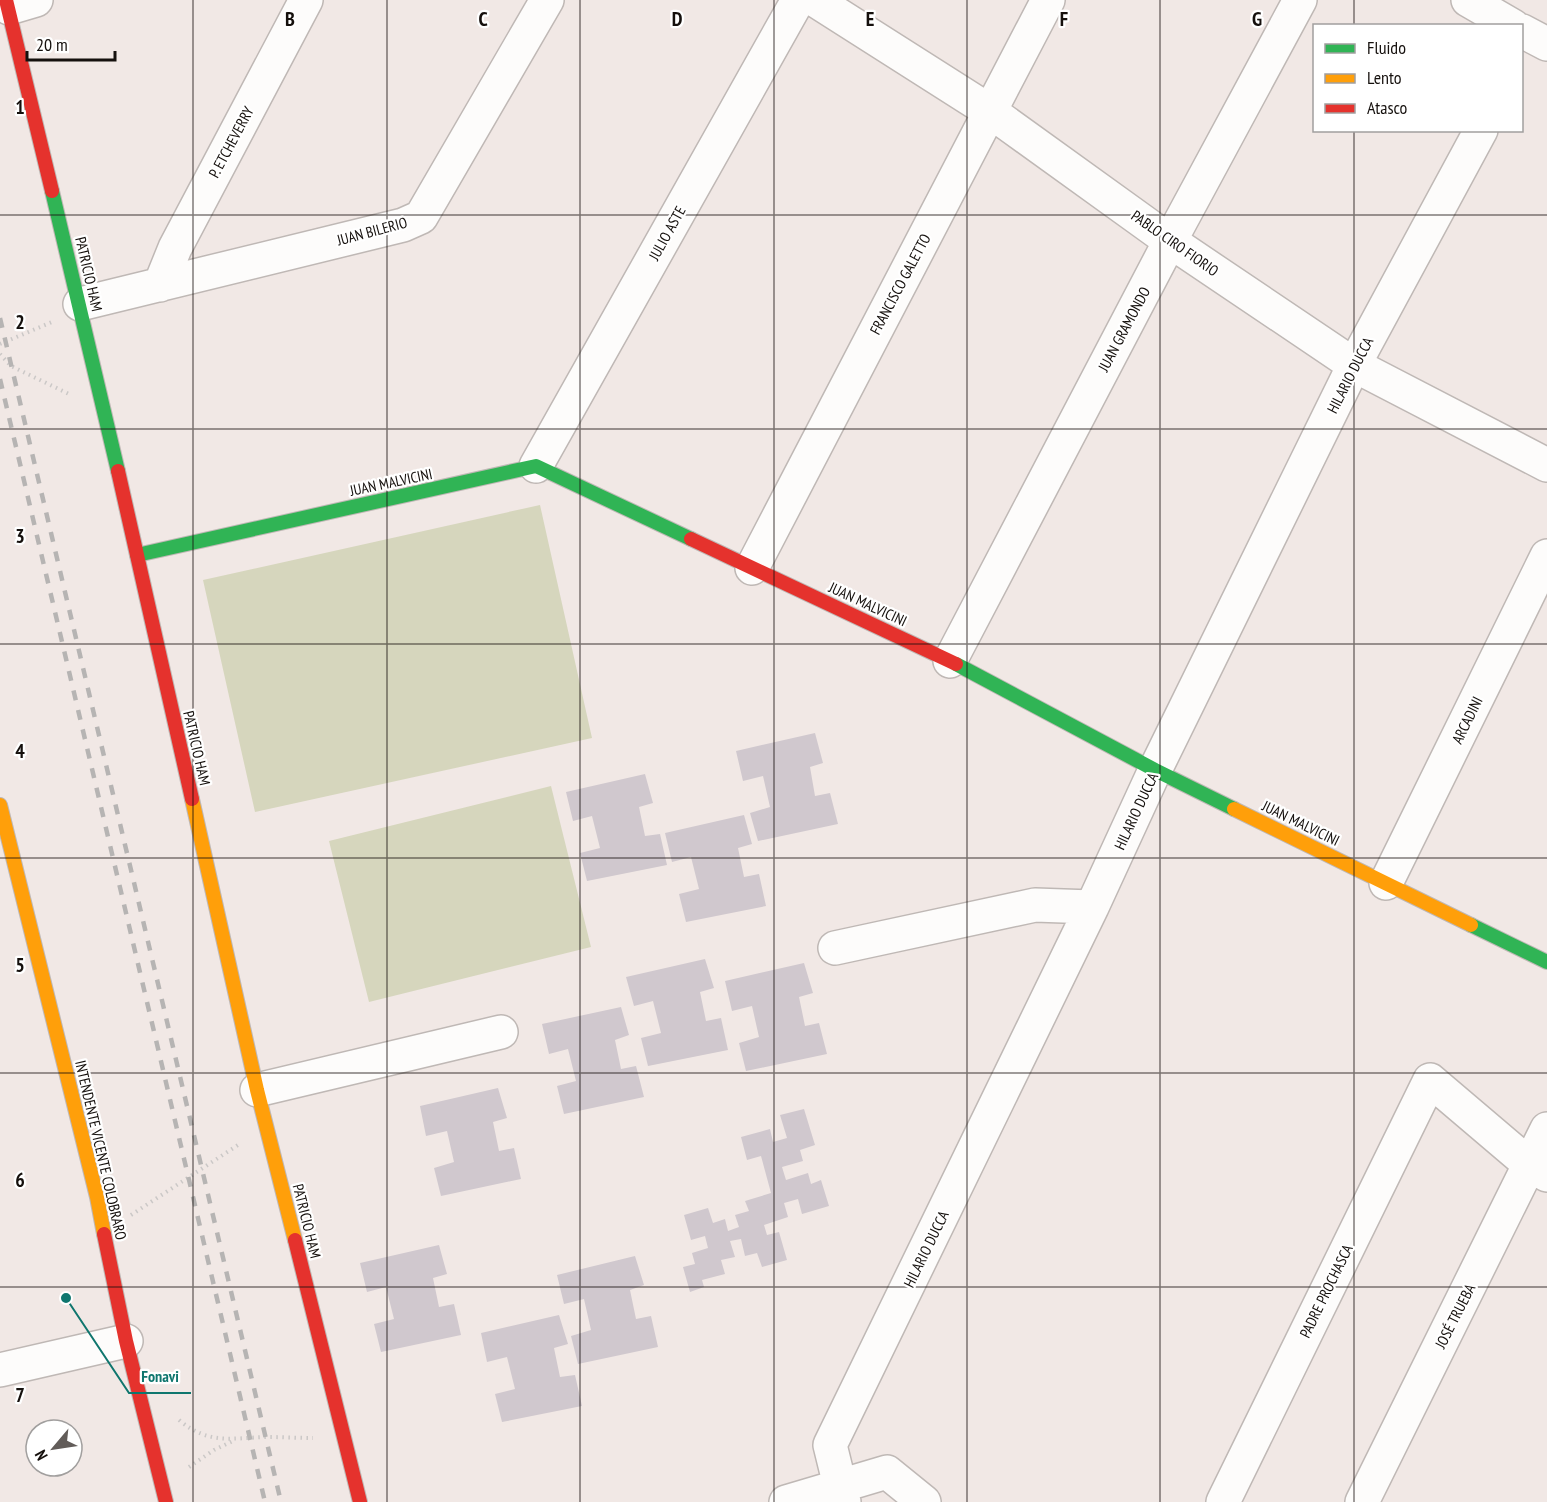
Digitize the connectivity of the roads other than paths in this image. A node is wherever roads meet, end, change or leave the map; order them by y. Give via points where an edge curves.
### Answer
1 (306, 0) edge
2 (547, 0) edge
3 (798, 0) edge
4 (815, 0) edge
5 (1048, 0) edge
6 (1300, 0) edge
7 (1468, 0) edge
8 (17, 3) edge
9 (1504, 24) edge
10 (991, 112) junction
11 (1480, 132) edge
12 (1170, 241) junction
13 (160, 285) junction
14 (80, 304) junction
15 (1354, 365) junction
16 (1547, 465) edge
17 (536, 466) junction
18 (137, 555) junction
19 (1547, 556) edge
20 (752, 568) junction
21 (950, 661) junction
22 (1155, 770) junction
23 (0, 806) edge
24 (1386, 884) junction
25 (10, 889) edge
26 (1092, 907) junction
27 (835, 948) dead end
28 (1547, 962) edge
29 (501, 1032) dead end
30 (257, 1090) junction
31 (1547, 1129) edge
32 (1538, 1170) edge
33 (126, 1341) junction
34 (0, 1370) edge
35 (841, 1494) edge
36 (166, 1502) edge
37 (360, 1502) edge
38 (786, 1502) edge
39 (924, 1502) edge
40 (1223, 1502) edge
41 (1362, 1502) edge

1 - 13 street, P. ETCHEVERRY via 175,248
2 - 13 street, JUAN BILERIO via 421,217 403,225
3 - 17 street, JULIO ASTE
4 - 10 street, PABLO CIRO FIORIO
5 - 10 street, FRANCISCO GALETTO
6 - 12 street, JUAN GRAMONDO
7 - 9 street
8 - 14 street, PATRICIO HAM
10 - 12 street, PABLO CIRO FIORIO
10 - 20 street, FRANCISCO GALETTO
11 - 15 street, HILARIO DUCCA
12 - 15 street, PABLO CIRO FIORIO
12 - 21 street, JUAN GRAMONDO
13 - 14 street, JUAN BILERIO
14 - 18 street, PATRICIO HAM
15 - 16 street, PABLO CIRO FIORIO
15 - 22 street, HILARIO DUCCA
17 - 18 street, JUAN MALVICINI
17 - 20 street, JUAN MALVICINI
18 - 30 street, PATRICIO HAM
19 - 24 street, ARCADINI
20 - 21 street, JUAN MALVICINI
21 - 22 street, JUAN MALVICINI
22 - 24 street, JUAN MALVICINI
22 - 26 street, HILARIO DUCCA
23 - 25 street, INTENDENTE VICENTE COLOBRARO
24 - 28 street, JUAN MALVICINI
25 - 33 street, INTENDENTE VICENTE COLOBRARO via 97,1197
26 - 27 street via 1035,905
26 - 35 street, HILARIO DUCCA via 830,1445
29 - 30 street
30 - 37 street, PATRICIO HAM
31 - 32 street, JOSÉ TRUEBA
32 - 40 street, PADRE PROCHASCA via 1430,1080
32 - 41 street, JOSÉ TRUEBA
33 - 34 street
33 - 36 street, INTENDENTE VICENTE COLOBRARO
35 - 38 street
35 - 39 street via 887,1472

